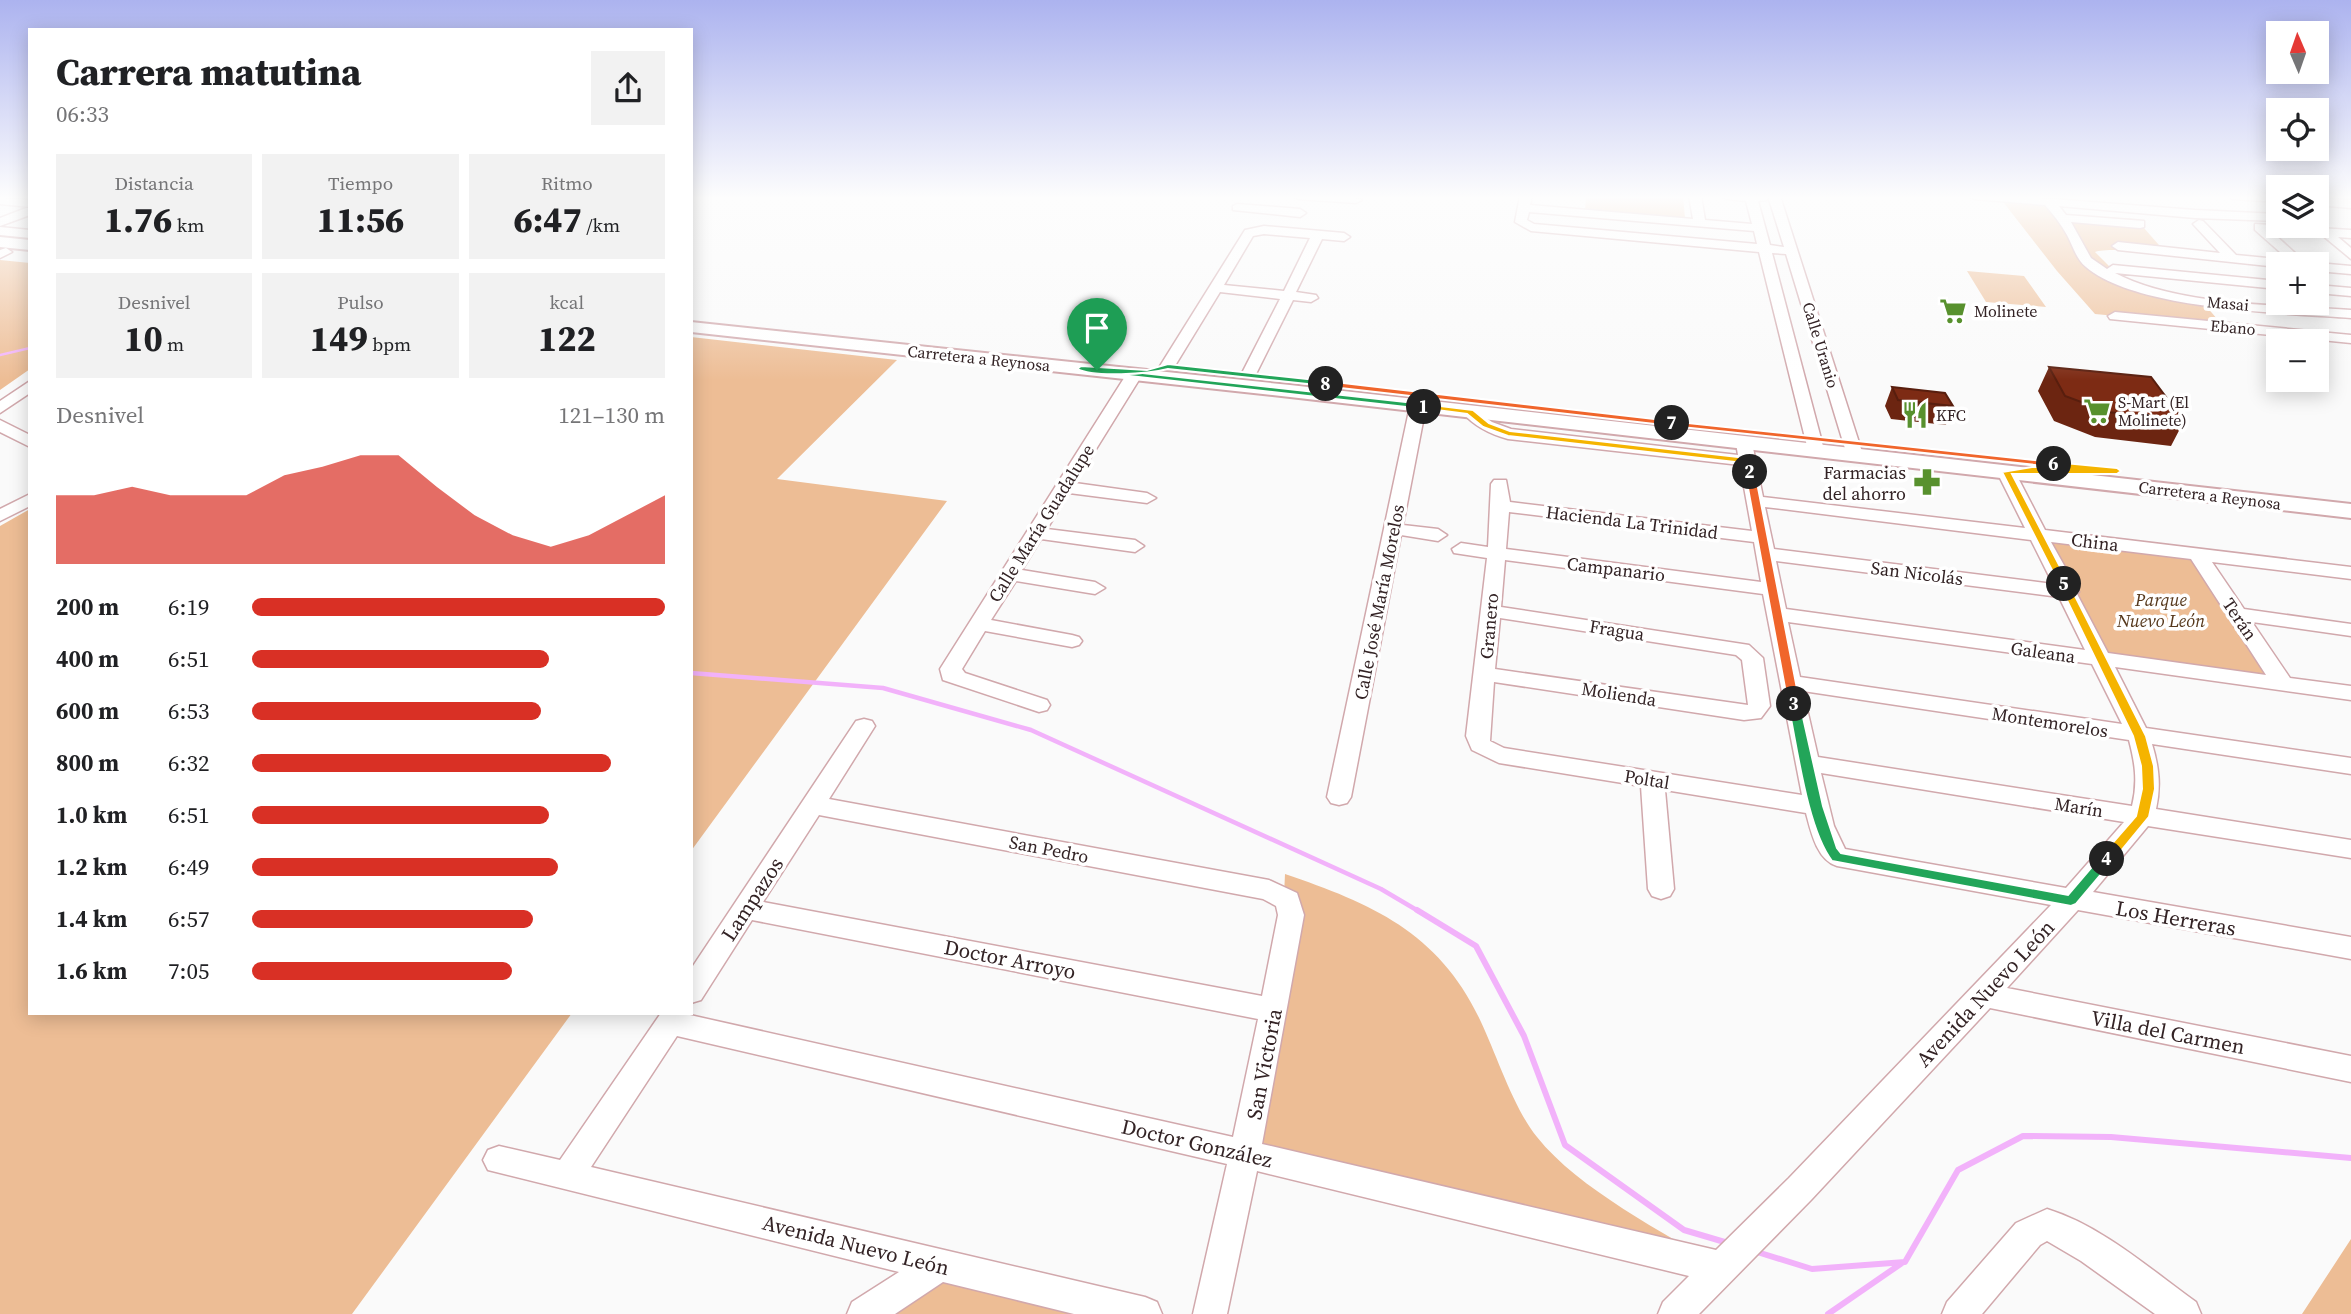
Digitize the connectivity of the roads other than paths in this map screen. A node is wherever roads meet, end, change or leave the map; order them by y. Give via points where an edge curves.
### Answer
1 (1235, 257) edge
2 (1307, 257) edge
3 (1767, 257) edge
4 (1793, 257) edge
5 (2083, 257) edge
6 (2099, 257) edge
7 (2214, 257) edge
8 (2233, 259) joint
9 (2266, 262) edge
10 (2329, 268) edge
11 (2351, 270) edge
12 (2109, 271) junction
13 (2266, 284) edge
14 (1215, 288) junction
15 (2329, 290) edge
16 (2351, 292) edge
17 (1289, 295) junction
18 (1311, 298) dead end
19 (2201, 300) junction
20 (2351, 314) edge
21 (693, 316) edge
22 (2115, 316) dead end
23 (2223, 326) junction
24 (693, 327) edge
25 (2351, 339) edge
26 (1081, 369) junction
27 (1161, 372) junction
28 (1134, 375) junction
29 (1249, 375) junction
30 (1283, 385) junction
31 (28, 387) edge
32 (1418, 406) junction
33 (0, 408) edge
34 (1470, 412) junction
35 (1647, 421) junction
36 (0, 425) edge
37 (1580, 425) junction
38 (28, 441) edge
39 (1816, 445) junction
40 (1853, 449) junction
41 (1918, 450) junction
42 (1746, 452) junction
43 (2117, 471) junction
44 (2006, 472) junction
45 (1500, 484) dead end
46 (1064, 487) junction
47 (1147, 498) dead end
48 (2351, 498) edge
49 (28, 500) edge
50 (1756, 501) junction
51 (1500, 506) junction
52 (2351, 511) edge
53 (0, 516) edge
54 (1394, 529) junction
55 (1035, 533) junction
56 (1438, 535) dead end
57 (2038, 535) junction
58 (1135, 546) dead end
59 (1765, 546) junction
60 (1461, 550) dead end
61 (1495, 553) junction
62 (2198, 555) junction
63 (2351, 573) edge
64 (1010, 575) junction
65 (1095, 587) dead end
66 (1771, 589) junction
67 (2068, 592) junction
68 (1491, 611) junction
69 (1777, 614) junction
70 (2237, 614) junction
71 (978, 624) junction
72 (2351, 630) edge
73 (1072, 641) dead end
74 (2103, 661) junction
75 (1485, 674) junction
76 (1790, 682) junction
77 (2283, 684) junction
78 (2351, 693) edge
79 (1040, 705) dead end
80 (1753, 713) joint
81 (864, 726) dead end
82 (2139, 736) junction
83 (1480, 745) joint
84 (1807, 763) junction
85 (2351, 766) edge
86 (1652, 780) junction
87 (1339, 797) dead end
88 (813, 805) junction
89 (1816, 806) junction
90 (2142, 817) junction
91 (2351, 849) edge
92 (1661, 889) dead end
93 (1284, 896) joint
94 (2071, 901) junction
95 (747, 909) junction
96 (2351, 948) edge
97 (693, 989) edge
98 (1984, 995) junction
99 (1274, 1010) junction
100 (674, 1018) edge
101 (2351, 1069) edge
102 (1246, 1154) junction
103 (499, 1160) dead end
104 (568, 1175) junction
105 (940, 1265) junction
106 (1726, 1265) junction
107 (864, 1314) edge
108 (1145, 1314) edge
109 (1210, 1314) edge
110 (1675, 1314) edge
111 (1959, 1314) edge
112 (2184, 1314) edge

1 - 14 street
2 - 17 street
3 - 39 street, Calle Uranio
4 - 40 street, Calle Uranio
5 - 12 street, Masai via 2095,268
6 - 12 street, Masai
7 - 8 street
8 - 9 street
10 - 11 street
12 - 13 street
12 - 19 street, Masai via 2163,295
14 - 17 street
14 - 27 street
15 - 16 street
17 - 18 street
17 - 29 street
19 - 20 street, Masai
19 - 23 street
21 - 27 main road, Carretera a Reynosa
22 - 23 street, Ebano
23 - 25 street, Ebano
24 - 26 main road, Carretera a Reynosa
26 - 27 main road
26 - 28 main road, Carretera a Reynosa
27 - 28 main road, Carretera a Reynosa
27 - 29 main road, Carretera a Reynosa
27 - 30 main road, Carretera a Reynosa
28 - 46 street, Calle María Guadalupe
29 - 30 main road, Carretera a Reynosa
30 - 32 main road, Carretera a Reynosa
30 - 35 main road, Carretera a Reynosa
31 - 33 street
32 - 34 main road, Carretera a Reynosa
32 - 54 street, Calle José María Morelos
34 - 37 main road, Carretera a Reynosa
34 - 42 street via 1508,434
35 - 37 main road via 1627,426
35 - 39 main road, Carretera a Reynosa
36 - 38 street
37 - 42 main road, Carretera a Reynosa
39 - 40 main road, Carretera a Reynosa
39 - 42 main road, Carretera a Reynosa
40 - 41 main road, Carretera a Reynosa
40 - 44 main road, Carretera a Reynosa
41 - 43 main road, Carretera a Reynosa
41 - 44 main road
42 - 50 street
43 - 44 main road
43 - 48 main road, Carretera a Reynosa
44 - 52 main road, Carretera a Reynosa
44 - 57 street
45 - 51 street, Granero
46 - 47 street
46 - 55 street, Calle María Guadalupe
49 - 53 street
50 - 57 street, China
50 - 59 street
51 - 59 street, Hacienda La Trinidad
51 - 61 street, Granero
54 - 56 street
54 - 87 street, Calle José María Morelos
55 - 58 street
55 - 64 street, Calle María Guadalupe
57 - 62 street, China
57 - 67 street
59 - 66 street
59 - 67 street, San Nicolás
60 - 61 street, Campanario
61 - 66 street, Campanario
61 - 68 street, Granero
62 - 63 street, China
62 - 70 street, Terán
64 - 65 street
64 - 71 street, Calle María Guadalupe
66 - 69 street
67 - 74 street
68 - 75 street, Granero
68 - 80 street, Fragua via 1742,650 1752,658 1759,706
69 - 74 street, Galeana
69 - 76 street
70 - 72 street
70 - 77 street, Terán
71 - 73 street
71 - 79 street, Calle María Guadalupe via 950,672
74 - 77 street, Galeana
74 - 82 street
75 - 80 street, Molienda
75 - 83 street, Granero via 1477,736
76 - 82 street, Montemorelos
76 - 84 street
77 - 78 street, Galeana
81 - 88 street, Lampazos
82 - 85 street, Montemorelos
82 - 90 street via 2148,778
83 - 86 street, Poltal via 1499,755
84 - 89 street
84 - 90 street, Marín
86 - 89 street, Poltal
86 - 92 street
88 - 93 street, San Pedro
88 - 95 street, Lampazos
89 - 94 street, Los Herreras via 1837,857
90 - 91 street, Marín
90 - 94 street, Avenida Nuevo León
93 - 99 street, San Victoria via 1291,915
94 - 96 street, Los Herreras
94 - 98 street, Avenida Nuevo León
95 - 97 street, Lampazos
95 - 99 street, Doctor Arroyo
98 - 101 street, Villa del Carmen
98 - 106 street, Avenida Nuevo León
99 - 102 street, San Victoria
100 - 102 street, Doctor González
100 - 104 street
102 - 106 street, Doctor González
102 - 109 street, San Victoria
103 - 104 street, Avenida Nuevo León
104 - 105 street, Avenida Nuevo León
105 - 107 street
105 - 108 street, Avenida Nuevo León
106 - 110 street, Avenida Nuevo León
111 - 112 street via 2028,1234 2048,1225 2078,1240

